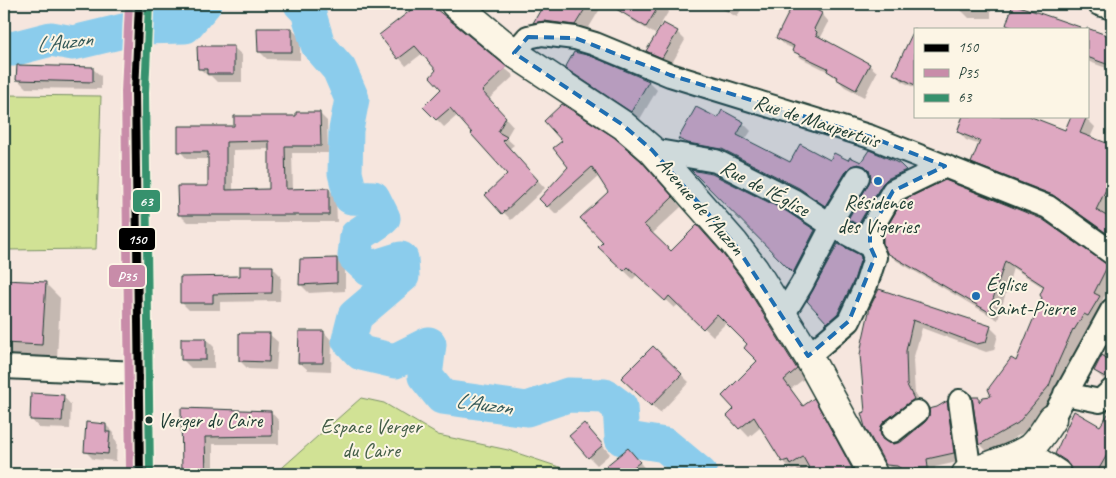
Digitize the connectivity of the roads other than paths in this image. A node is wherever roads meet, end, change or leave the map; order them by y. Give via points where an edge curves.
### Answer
1 (139, 4) edge
2 (455, 4) edge
3 (1099, 4) edge
4 (1112, 8) edge
5 (514, 53) junction
6 (652, 150) junction
7 (944, 166) junction
8 (858, 177) dead end
9 (831, 225) junction
10 (870, 246) junction
11 (1112, 253) edge
12 (1112, 310) edge
13 (783, 315) junction
14 (808, 356) junction
15 (4, 367) edge
16 (138, 373) junction
17 (1112, 390) edge
18 (1065, 394) junction
19 (960, 401) dead end
20 (917, 412) dead end
21 (1052, 419) joint
22 (893, 431) dead end
23 (1023, 452) junction
24 (140, 474) edge
25 (873, 474) edge
26 (969, 474) edge
27 (1057, 474) edge

1 - 16 street via 135,92
2 - 5 main road, Avenue de l'Auzon
3 - 4 street
5 - 6 main road, Avenue de l'Auzon via 623,125
5 - 7 street, Rue de Maupertuis via 528,37 542,34 574,38 670,75 871,137
6 - 9 street, Rue de l'Église via 716,161 794,200
6 - 13 main road, Avenue de l'Auzon via 734,243
7 - 10 street via 893,191 870,231
7 - 11 street, Rue de Maupertuis via 1048,207
8 - 9 street
9 - 10 street, Rue de l'Église
9 - 13 street
10 - 14 street via 875,257 849,321
12 - 18 street
13 - 14 main road, Avenue de l'Auzon
14 - 25 main road, Avenue de l'Auzon
15 - 16 street
16 - 24 street
17 - 18 street via 1100,401
18 - 21 street
19 - 26 street
20 - 22 street
21 - 23 main road via 1041,436
23 - 26 main road
23 - 27 main road

